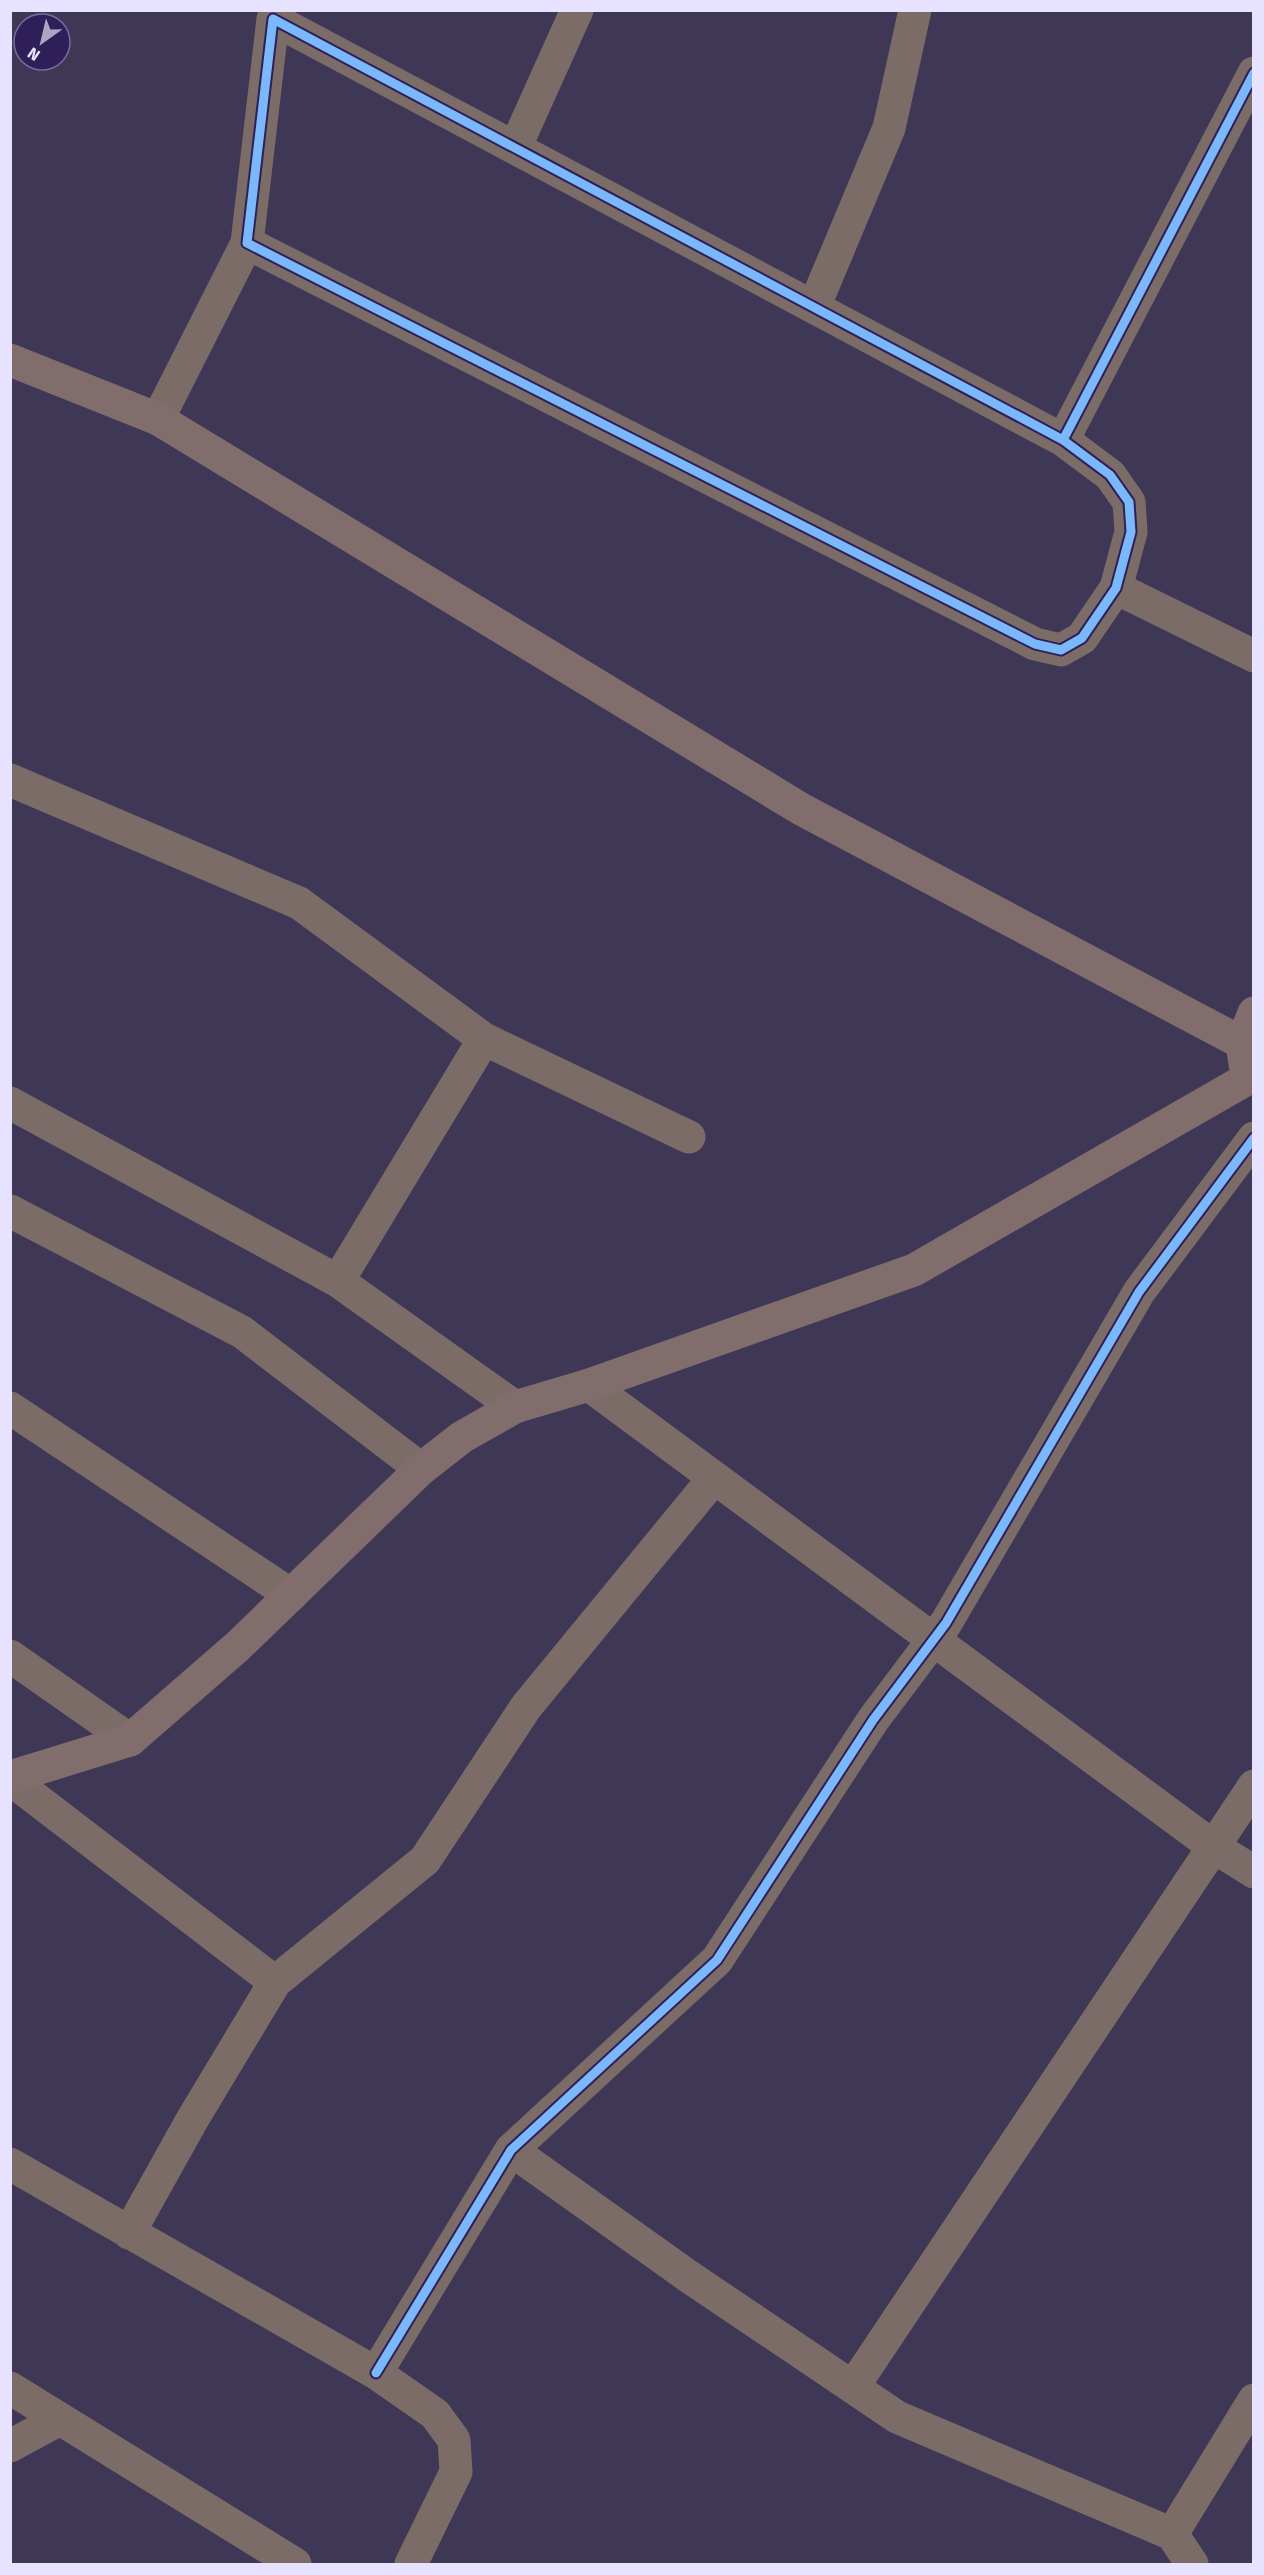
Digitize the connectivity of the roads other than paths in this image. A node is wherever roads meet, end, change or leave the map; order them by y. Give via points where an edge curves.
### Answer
1 (577, 10) edge
2 (915, 10) edge
3 (276, 15) edge
4 (1254, 73) edge
5 (515, 148) junction
6 (247, 243) junction
7 (814, 307) junction
8 (10, 360) edge
9 (158, 419) junction
10 (1064, 440) junction
11 (1116, 588) junction
12 (1254, 656) edge
13 (10, 780) edge
14 (1254, 1013) edge
15 (484, 1039) junction
16 (1242, 1043) junction
17 (1250, 1083) edge
18 (10, 1103) edge
19 (689, 1137) dead end
20 (1254, 1137) edge
21 (10, 1211) edge
22 (338, 1281) junction
23 (589, 1385) junction
24 (515, 1407) junction
25 (10, 1408) edge
26 (421, 1469) junction
27 (714, 1478) junction
28 (291, 1595) junction
29 (933, 1641) junction
30 (10, 1656) edge
31 (130, 1740) junction
32 (10, 1778) edge
33 (1254, 1786) edge
34 (1214, 1847) junction
35 (1254, 1872) edge
36 (275, 1982) junction
37 (511, 2150) junction
38 (10, 2164) edge
39 (129, 2233) junction
40 (376, 2373) junction
41 (10, 2388) edge
42 (853, 2388) junction
43 (1254, 2400) edge
44 (60, 2419) junction
45 (10, 2446) edge
46 (1172, 2534) junction
47 (295, 2565) edge
48 (411, 2565) edge
49 (1192, 2565) edge

1 - 5 street
2 - 7 street via 889,128
3 - 5 street
3 - 6 street
4 - 10 street
5 - 7 street
6 - 9 street
6 - 11 street via 1035,644 1061,650 1082,638
7 - 10 street
8 - 9 street
9 - 16 street via 801,809
10 - 11 street via 1110,475 1129,502 1131,532
11 - 12 street
13 - 15 street via 299,903
14 - 16 street
15 - 19 street
15 - 22 street
16 - 17 street
17 - 23 street via 914,1270
18 - 22 street
20 - 29 street via 1139,1292
21 - 26 street via 242,1332
22 - 24 street
23 - 24 street
23 - 27 street
24 - 26 street via 462,1437
25 - 28 street
26 - 28 street
27 - 29 street
27 - 36 street via 526,1707 425,1860
28 - 31 street
29 - 34 street
29 - 37 street via 873,1720 717,1960
30 - 31 street
31 - 32 street
32 - 36 street
33 - 34 street
34 - 35 street
34 - 42 street
36 - 39 street
37 - 40 street
37 - 42 street
38 - 39 street
39 - 40 street
40 - 48 street via 435,2414 454,2440 456,2472
41 - 44 street
42 - 46 street via 897,2417
43 - 46 street
44 - 45 street
44 - 47 street
46 - 49 street

